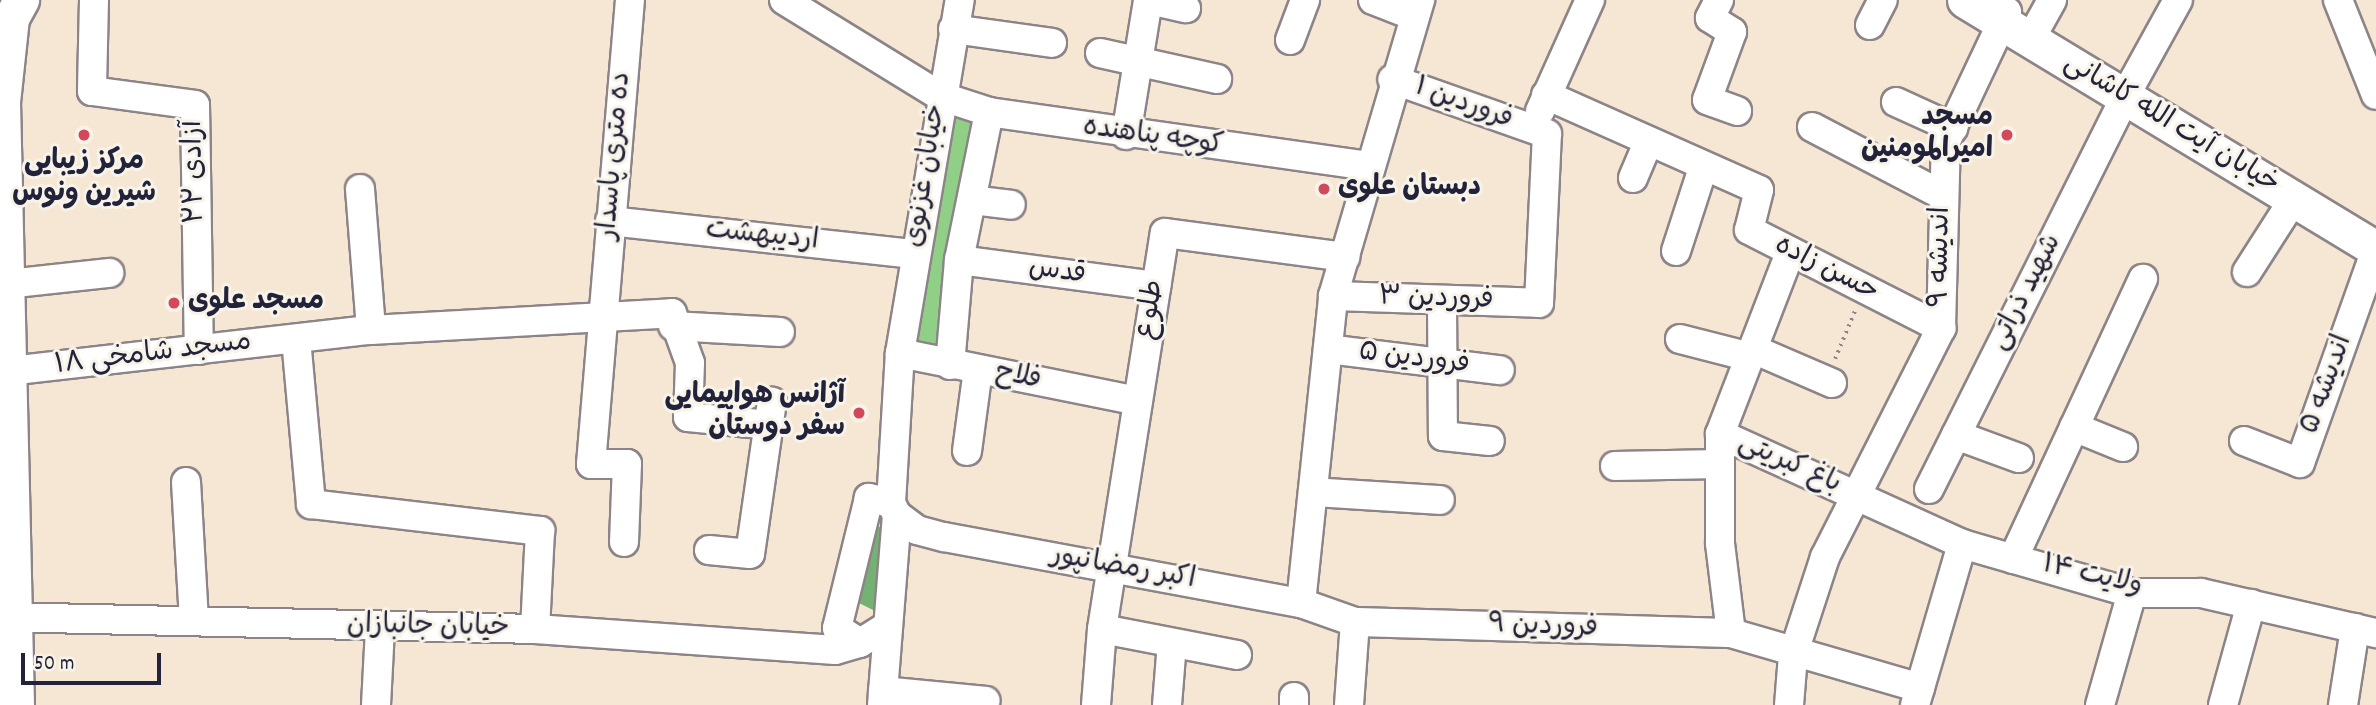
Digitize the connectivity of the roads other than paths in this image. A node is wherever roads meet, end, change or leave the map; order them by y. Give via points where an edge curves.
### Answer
1 (94, 0) edge
2 (630, 0) edge
3 (784, 0) edge
4 (960, 0) edge
5 (1149, 0) edge
6 (1305, 0) edge
7 (1373, 0) edge
8 (1590, 0) edge
9 (1883, 0) edge
10 (1965, 0) edge
11 (2178, 0) edge
12 (2338, 0) edge
13 (14, 6) edge
14 (1186, 8) dead end
15 (1417, 8) edge
16 (1714, 9) edge
17 (2017, 13) edge
18 (1870, 25) dead end
19 (953, 29) junction
20 (1290, 40) dead end
21 (1052, 43) dead end
22 (1100, 53) dead end
23 (1138, 61) junction
24 (1217, 79) dead end
25 (1392, 79) junction
26 (2128, 92) junction
27 (1546, 95) junction
28 (2376, 95) edge
29 (940, 96) junction
30 (1, 102) edge
31 (1896, 102) dead end
32 (1737, 111) dead end
33 (989, 112) junction
34 (1812, 127) dead end
35 (1953, 128) junction
36 (1534, 131) junction
37 (1126, 135) junction
38 (1648, 142) junction
39 (1368, 166) junction
40 (1703, 168) junction
41 (1633, 178) dead end
42 (360, 189) dead end
43 (1, 192) edge
44 (1942, 195) junction
45 (972, 200) junction
46 (2294, 200) junction
47 (1011, 205) dead end
48 (610, 220) junction
49 (2376, 237) edge
50 (3, 250) edge
51 (2376, 250) edge
52 (1676, 251) dead end
53 (1790, 253) junction
54 (914, 254) junction
55 (1345, 257) junction
56 (959, 260) junction
57 (2247, 272) dead end
58 (108, 273) dead end
59 (2143, 279) dead end
60 (7, 284) junction
61 (1156, 286) junction
62 (1333, 296) junction
63 (1442, 302) junction
64 (603, 312) junction
65 (673, 326) junction
66 (1941, 328) junction
67 (371, 330) junction
68 (780, 332) dead end
69 (296, 338) junction
70 (1681, 339) dead end
71 (199, 349) junction
72 (1328, 349) junction
73 (900, 353) junction
74 (1752, 353) junction
75 (1441, 363) junction
76 (950, 365) junction
77 (978, 370) junction
78 (1500, 370) dead end
79 (9, 371) junction
80 (1829, 382) road end
81 (1138, 401) junction
82 (2074, 427) junction
83 (5, 434) edge
84 (1720, 434) junction
85 (1956, 435) junction
86 (1490, 441) dead end
87 (2244, 441) dead end
88 (2123, 447) dead end
89 (967, 451) dead end
90 (2019, 458) dead end
91 (1720, 464) junction
92 (1615, 466) dead end
93 (186, 482) dead end
94 (1929, 489) dead end
95 (1313, 492) junction
96 (1858, 496) junction
97 (1440, 499) dead end
98 (886, 505) junction
99 (5, 532) edge
100 (944, 537) junction
101 (624, 542) dead end
102 (1962, 544) junction
103 (709, 550) dead end
104 (2014, 558) junction
105 (1109, 566) junction
106 (894, 573) junction
107 (2132, 593) junction
108 (1301, 603) junction
109 (2251, 604) junction
110 (7, 616) edge
111 (194, 621) junction
112 (1355, 622) junction
113 (887, 626) junction
114 (380, 629) junction
115 (535, 629) junction
116 (1102, 629) junction
117 (2365, 631) edge
118 (1731, 633) junction
119 (849, 636) junction
120 (1172, 643) junction
121 (1237, 655) dead end
122 (1793, 656) junction
123 (1918, 696) edge
124 (883, 698) edge
125 (986, 701) dead end
126 (16, 705) edge
127 (376, 705) edge
128 (1096, 705) edge
129 (1167, 705) edge
130 (1349, 705) edge
131 (1789, 705) edge
132 (2100, 705) edge
133 (2223, 705) edge
134 (2343, 705) edge

1 - 71 street, آزادی ۲۲ via 92,91 195,105
2 - 48 street, ده متری پاسدار
3 - 29 street, کوچه پناهنده
4 - 19 street, خیابان غزنوی
5 - 14 street
5 - 23 street
6 - 20 street
7 - 15 street
8 - 27 street
9 - 18 street
10 - 17 main road, خیابان آیت الله کاشانی
11 - 26 street, شهید ذراتی
12 - 28 street
13 - 30 main road
15 - 25 street
16 - 32 street via 1732,32 1707,100
17 - 26 main road, خیابان آیت الله کاشانی
17 - 35 street, اندیشه ۹
19 - 21 street
19 - 29 street, خیابان غزنوی
22 - 23 street
23 - 24 street
23 - 37 street
25 - 36 street, فروردین ۱
25 - 39 street
26 - 46 main road, خیابان آیت الله کاشانی
26 - 49 main road, خیابان آیت الله کاشانی
26 - 85 street, شهید ذراتی
27 - 36 street
27 - 38 street
29 - 33 street, کوچه پناهنده
29 - 54 street, خیابان غزنوی
30 - 43 main road
31 - 35 street
33 - 37 street, کوچه پناهنده
33 - 45 street
34 - 44 street
35 - 44 street, اندیشه ۹
36 - 63 street, فروردین ۳ via 1547,134 1539,303
37 - 39 street, کوچه پناهنده
38 - 40 street
38 - 41 street
39 - 55 street
40 - 52 street
40 - 53 street, حسن زاده via 1759,190 1749,230
42 - 67 street
43 - 50 main road
44 - 66 street, اندیشه ۹
45 - 47 street
45 - 56 street
46 - 51 main road, خیابان آیت الله کاشانی
46 - 57 street
48 - 54 street, اردیبهشت
48 - 64 street, ده متری پاسدار
50 - 60 main road
51 - 87 street, اندیشه ۵ via 2300,463
53 - 66 street, حسن زاده
53 - 74 street
54 - 73 street, خیابان غزنوی
55 - 61 street, طلوع via 1165,233
55 - 62 street
56 - 61 street, قدس
56 - 76 street
58 - 60 street
59 - 82 street
60 - 79 main road
61 - 81 street, طلوع
62 - 63 street, فروردین ۳
62 - 72 street
63 - 75 street
64 - 65 street, مسجد شامخی ۱۸ via 672,313
64 - 67 street, مسجد شامخی ۱۸
64 - 101 street, ده متری پاسدار via 590,464 627,464
65 - 68 street
65 - 103 street via 690,363 688,417 770,413 751,554
66 - 96 street, اندیشه ۹
67 - 69 street, مسجد شامخی ۱۸
69 - 71 street, مسجد شامخی ۱۸
69 - 115 street via 310,504 540,531
70 - 74 street
71 - 79 street, مسجد شامخی ۱۸
72 - 75 street, فروردین ۵
72 - 95 street
73 - 76 street, فلاح
73 - 98 street, خیابان غزنوی
74 - 80 street
74 - 84 street
75 - 78 street, فروردین ۵
75 - 86 street via 1444,436
76 - 77 street, فلاح
77 - 81 street, فلاح
77 - 89 street
79 - 83 main road
81 - 105 street, طلوع
82 - 88 street
82 - 104 street
83 - 99 main road
84 - 91 street
84 - 96 street, باغ کبریتی
85 - 90 street
85 - 94 street, شهید ذراتی
91 - 92 street
91 - 118 street via 1720,543
93 - 111 street
95 - 97 street
95 - 108 street
96 - 102 street, ولایت ۱۴
96 - 122 street, اندیشه ۹ via 1825,557
98 - 100 street, اکبر رمضانپور via 917,530
98 - 106 street
98 - 119 street
99 - 110 main road
100 - 105 street, اکبر رمضانپور
100 - 106 street via 921,545
102 - 104 street, ولایت ۱۴
102 - 123 street
104 - 107 street, ولایت ۱۴
105 - 108 street, اکبر رمضانپور
105 - 116 street, طلوع
106 - 113 street
107 - 109 street, ولایت ۱۴ via 2201,593
107 - 132 street
108 - 112 street, اکبر رمضانپور
109 - 117 street, ولایت ۱۴
109 - 133 street
110 - 111 street, خیابان جانبازان
110 - 126 main road
111 - 114 street, خیابان جانبازان
112 - 118 street, فروردین ۹
112 - 130 street
113 - 119 street, خیابان جانبازان
113 - 124 street
114 - 115 street, خیابان جانبازان
114 - 127 street
115 - 119 street, خیابان جانبازان via 805,644
116 - 120 street
116 - 128 street
117 - 134 street
118 - 122 street, فروردین ۹
120 - 121 street
120 - 129 street
122 - 123 street, فروردین ۹
122 - 131 street, اندیشه ۹
124 - 125 street

